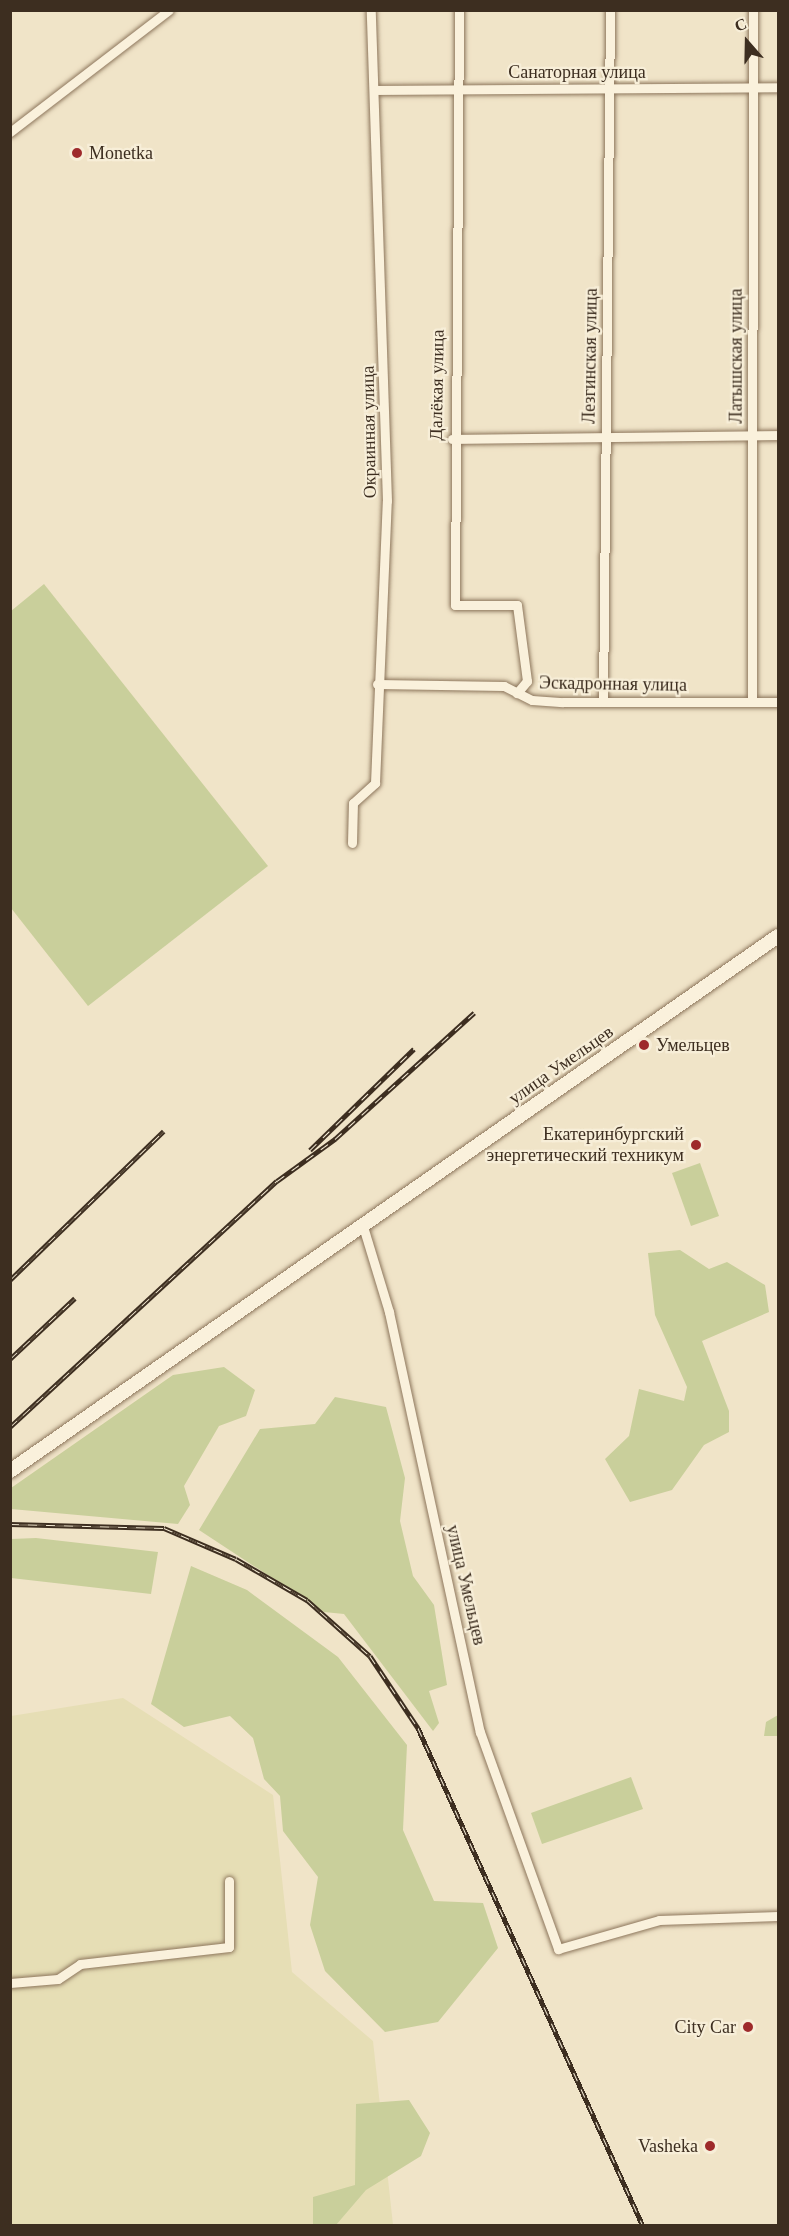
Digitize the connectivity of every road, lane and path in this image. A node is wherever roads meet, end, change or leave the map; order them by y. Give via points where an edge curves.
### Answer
1 (169, 10) edge
2 (371, 10) edge
3 (459, 10) edge
4 (610, 10) edge
5 (753, 10) edge
6 (753, 87) junction
7 (778, 87) edge
8 (459, 89) junction
9 (610, 89) junction
10 (376, 90) junction
11 (10, 132) edge
12 (778, 435) edge
13 (752, 436) junction
14 (605, 437) junction
15 (452, 439) junction
16 (377, 684) junction
17 (517, 693) junction
18 (603, 702) junction
19 (752, 702) junction
20 (778, 702) edge
21 (352, 843) dead end
22 (778, 936) edge
23 (362, 1223) junction
24 (10, 1471) edge
25 (229, 1881) dead end
26 (778, 1916) edge
27 (10, 1983) edge

1 - 11 street
2 - 10 street, Окраинная улица
3 - 8 street, Далёкая улица
4 - 9 street, Лезгинская улица
5 - 6 street, Латышская улица
6 - 7 street, Санаторная улица
6 - 9 street, Санаторная улица
6 - 13 street, Латышская улица
8 - 9 street, Санаторная улица
8 - 10 street, Санаторная улица
8 - 15 street, Далёкая улица
9 - 14 street, Лезгинская улица
10 - 16 street, Окраинная улица via 387,479
12 - 13 street
13 - 14 street
13 - 19 street, Латышская улица
14 - 15 street
14 - 18 street, Лезгинская улица
15 - 17 street, Далёкая улица via 454,604 517,605 526,681
16 - 17 street, Эскадронная улица via 504,686
16 - 21 street, Окраинная улица via 375,783 353,803
17 - 18 street, Эскадронная улица via 532,700
18 - 19 street, Эскадронная улица
19 - 20 street, Эскадронная улица
22 - 23 street, улица Умельцев
23 - 24 street, улица Умельцев
23 - 26 street, улица Умельцев via 386,1300 480,1732 558,1949 659,1920
25 - 27 street via 229,1947 80,1964 58,1979

